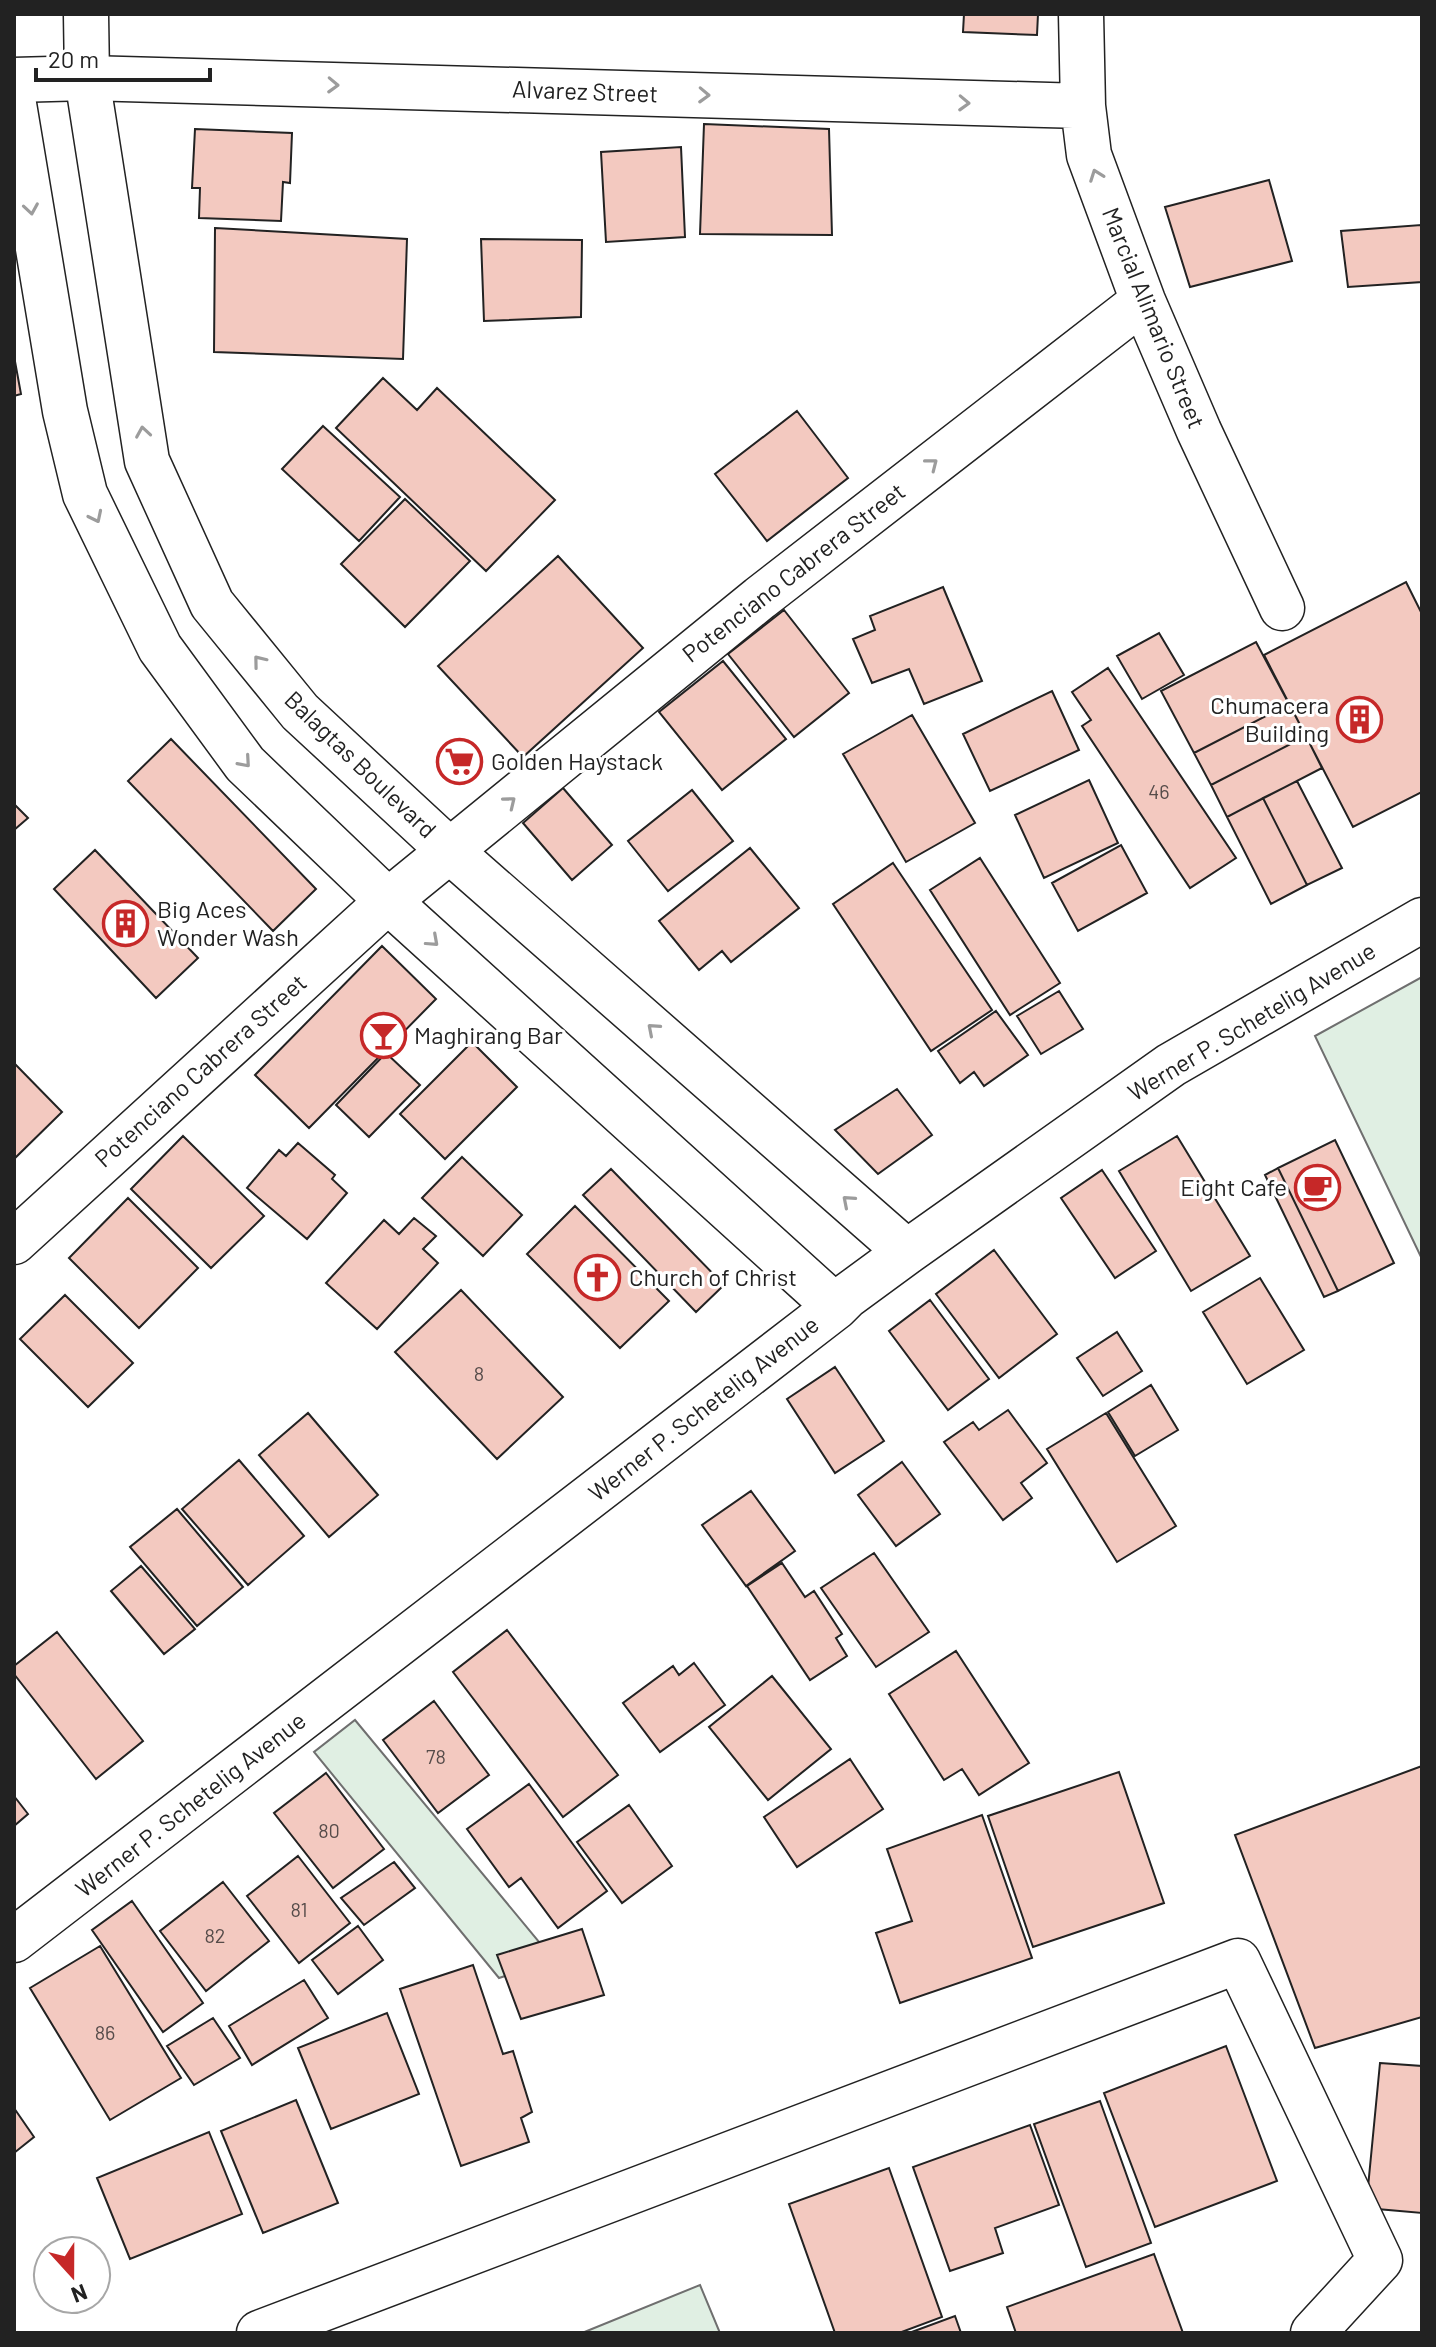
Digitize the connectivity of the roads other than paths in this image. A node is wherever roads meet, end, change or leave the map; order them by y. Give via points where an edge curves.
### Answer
1 (86, 14) edge
2 (1081, 14) edge
3 (87, 78) junction
4 (14, 80) edge
5 (14, 104) edge
6 (1083, 106) junction
7 (1143, 301) junction
8 (1282, 608) dead end
9 (450, 851) junction
10 (388, 901) junction
11 (1422, 920) edge
12 (14, 1242) edge
13 (907, 1252) junction
14 (836, 1307) junction
15 (14, 1940) edge
16 (259, 2333) edge
17 (1313, 2333) edge

1 - 3 main road, Balagtas Boulevard
2 - 6 main road, Marcial Alimario Street
3 - 4 main road, Alvarez Street
3 -> 6 main road, Alvarez Street
9 -> 3 main road, Balagtas Boulevard via 300,712 212,604 147,461
5 -> 10 main road via 65,411 85,494 160,648 245,764
7 -> 6 main road, Marcial Alimario Street via 1089,155
7 - 8 main road, Marcial Alimario Street
9 -> 7 main road, Potenciano Cabrera Street via 760,598
9 - 10 main road, Potenciano Cabrera Street
13 -> 9 main road, Balagtas Boulevard
10 - 12 main road, Potenciano Cabrera Street
10 -> 14 main road
11 - 13 main road, Werner P. Schetelig Avenue via 1171,1065
13 - 14 main road, Werner P. Schetelig Avenue
14 - 15 main road, Werner P. Schetelig Avenue
16 - 17 main road via 1238,1961 1380,2260

